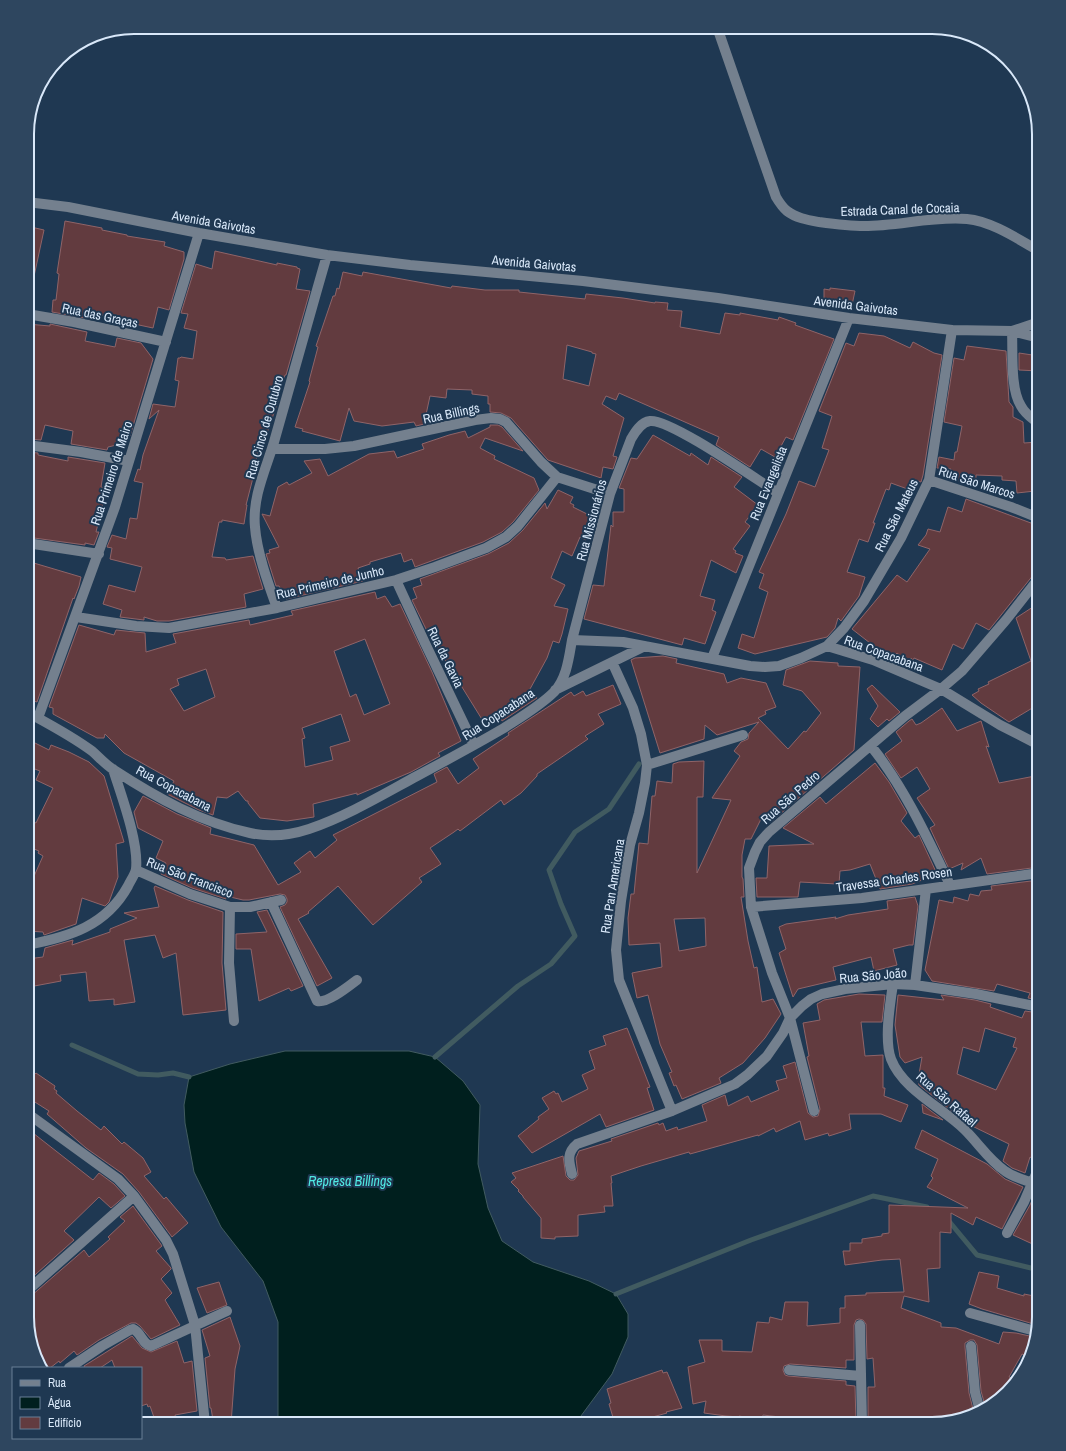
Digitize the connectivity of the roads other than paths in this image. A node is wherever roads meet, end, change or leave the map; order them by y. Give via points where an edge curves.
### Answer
1 (719, 34) edge
2 (34, 203) edge
3 (199, 233) junction
4 (1032, 247) edge
5 (327, 255) junction
6 (34, 315) edge
7 (849, 318) junction
8 (1032, 324) edge
9 (952, 330) junction
10 (1012, 331) junction
11 (1032, 336) edge
12 (166, 342) junction
13 (1032, 419) edge
14 (34, 446) edge
15 (272, 449) junction
16 (129, 461) junction
17 (557, 477) junction
18 (929, 480) junction
19 (778, 493) junction
20 (610, 494) junction
21 (1032, 515) edge
22 (34, 544) edge
23 (99, 554) junction
24 (396, 580) junction
25 (1032, 587) edge
26 (276, 608) junction
27 (76, 617) junction
28 (572, 640) junction
29 (645, 646) junction
30 (827, 646) junction
31 (712, 658) junction
32 (612, 662) junction
33 (941, 689) junction
34 (555, 691) junction
35 (34, 716) edge
36 (38, 718) junction
37 (743, 735) dead end
38 (1032, 741) edge
39 (474, 745) junction
40 (871, 746) junction
41 (647, 764) junction
42 (112, 769) junction
43 (136, 870) junction
44 (1032, 874) edge
45 (950, 885) junction
46 (926, 889) junction
47 (281, 900) dead end
48 (271, 902) junction
49 (230, 907) junction
50 (751, 907) junction
51 (34, 944) edge
52 (357, 980) dead end
53 (893, 984) junction
54 (915, 985) junction
55 (1032, 1006) edge
56 (790, 1018) junction
57 (234, 1022) dead end
58 (672, 1110) junction
59 (814, 1111) dead end
60 (34, 1118) edge
61 (572, 1174) dead end
62 (1032, 1176) edge
63 (1032, 1186) edge
64 (134, 1196) junction
65 (1007, 1233) dead end
66 (34, 1285) edge
67 (227, 1311) dead end
68 (970, 1313) dead end
69 (195, 1325) junction
70 (860, 1325) dead end
71 (1031, 1330) edge
72 (971, 1346) dead end
73 (70, 1367) edge
74 (789, 1370) dead end
75 (861, 1376) junction
76 (979, 1406) edge
77 (204, 1417) edge
78 (862, 1417) edge

1 - 4 street, Estrada Canal de Cocaia via 776,197 788,212 809,220 835,225 865,226 933,219 968,219 989,225
2 - 3 street, Avenida Gaivotas via 68,207
3 - 5 street, Avenida Gaivotas
3 - 12 street, Rua Primeiro de Mairo
5 - 7 street, Avenida Gaivotas via 583,281
5 - 15 street, Rua Cinco de Outubro
6 - 12 street, Rua das Graças
7 - 9 street, Avenida Gaivotas
7 - 19 street, Rua Evangelista
8 - 10 street, Avenida Gaivotas
9 - 10 street, Avenida Gaivotas
9 - 18 street, Rua São Mateus
10 - 11 street
10 - 13 street via 1016,395 1026,414
12 - 16 street, Rua Primeiro de Mairo
14 - 16 street
15 - 17 street, Rua Billings via 354,446 491,418 506,422
15 - 26 street, Rua Cinco de Outubro via 256,502 255,527 262,562
16 - 23 street, Rua Primeiro de Mairo
17 - 20 street, Rua Billings
17 - 24 street, Rua Primeiro de Junho via 518,526 506,537 486,548
18 - 21 street, Rua São Marcos
18 - 30 street, Rua São Mateus via 901,538 864,602
19 - 20 street, Rua Missionários via 694,440 663,424 650,421 633,435
19 - 31 street, Rua Evangelista
20 - 28 street, Rua Missionários
22 - 23 street
23 - 27 street, Rua Primeiro de Mairo
24 - 26 street, Rua Primeiro de Junho
24 - 39 street, Rua da Gavia
25 - 33 street, Rua São Pedro via 989,641 962,671
26 - 27 street, Rua Primeiro de Junho via 169,628
27 - 36 street, Rua Primeiro de Mairo
28 - 29 street, Rua Copacabana via 623,642
28 - 34 street, Rua Copacabana via 563,679
29 - 31 street, Rua Copacabana
29 - 32 street
30 - 31 street, Rua Copacabana via 779,666 750,666
30 - 33 street, Rua Copacabana via 872,660
32 - 34 street
32 - 41 street, Rua Pan Americana via 633,708
33 - 38 street, Rua Copacabana
33 - 40 street, Rua São Pedro
34 - 39 street, Rua Copacabana via 526,714
35 - 36 street, Rua Copacabana
36 - 42 street, Rua Copacabana via 91,751
37 - 41 street
39 - 42 street, Rua Copacabana via 358,809 309,829 274,835 253,834 210,822 156,796
40 - 45 street via 893,774
40 - 50 street, Rua São Pedro via 760,842 750,868
41 - 58 street, Rua Pan Americana via 639,813 630,846 616,950 619,980
42 - 43 street via 134,845
43 - 49 street, Rua São Francisco via 190,894
43 - 51 street via 122,895 109,911 89,926 57,939
44 - 45 street, Travessa Charles Rosen
45 - 46 street, Travessa Charles Rosen
46 - 50 street, Travessa Charles Rosen via 862,898
46 - 54 street
47 - 48 street, Rua São Francisco
48 - 49 street, Rua São Francisco via 250,907
48 - 52 street via 317,1001 322,1002
49 - 57 street via 229,963
50 - 56 street, Rua São Pedro via 772,973
53 - 54 street, Rua São João
53 - 56 street, Rua São João via 822,994 811,999
53 - 62 street, Rua São Rafael via 889,1046 891,1058 899,1074 916,1092 966,1131 996,1164 1011,1175
54 - 55 street, Rua São João
56 - 58 street, Rua São João via 783,1033 766,1056 747,1075 734,1084
56 - 59 street, Rua São Pedro
58 - 61 street, Rua São João via 577,1144 568,1158
60 - 64 street via 113,1175
63 - 65 street
64 - 66 street
64 - 69 street via 166,1240 173,1254
67 - 69 street
68 - 71 street
69 - 73 street via 151,1346 145,1344 137,1331 130,1330
69 - 77 street
70 - 75 street
72 - 76 street
74 - 75 street
75 - 78 street

